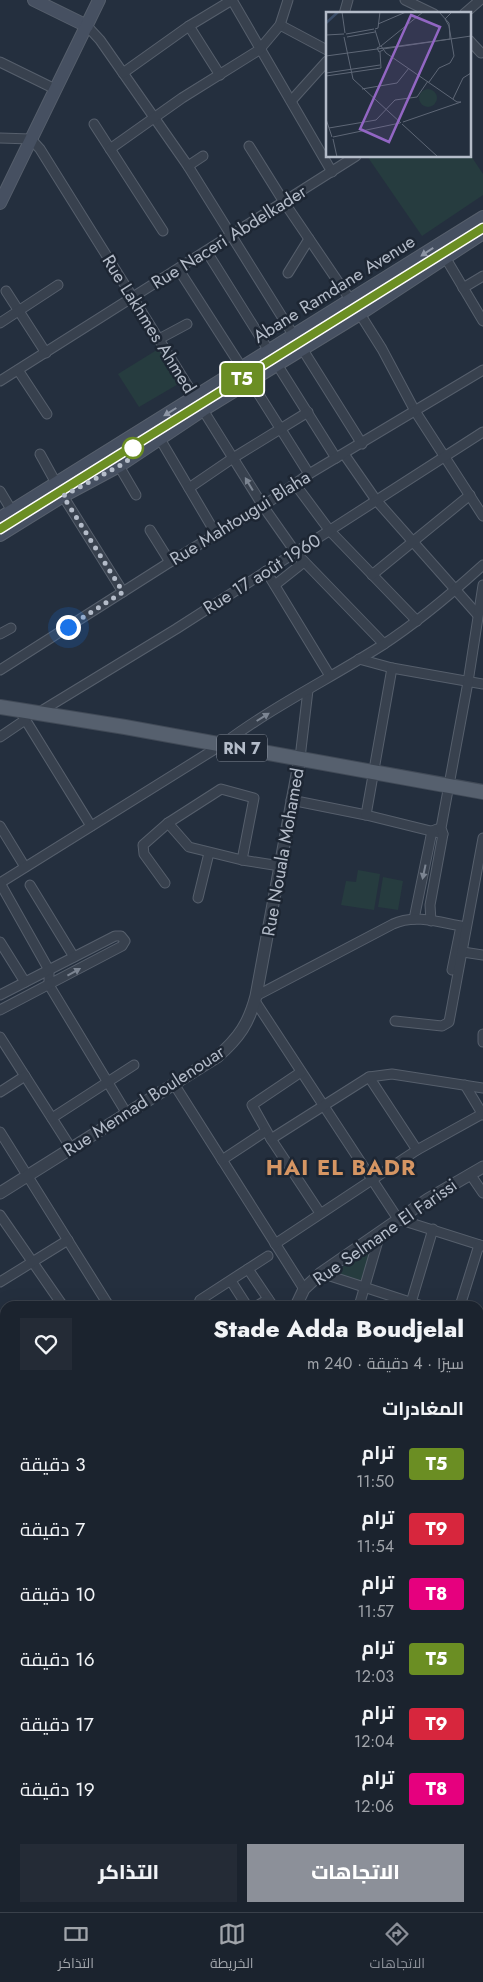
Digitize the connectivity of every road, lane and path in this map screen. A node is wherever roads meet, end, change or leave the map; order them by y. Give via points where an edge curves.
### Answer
1 (34, 0) edge
2 (99, 0) edge
3 (232, 0) edge
4 (288, 0) edge
5 (405, 0) edge
6 (480, 0) edge
7 (430, 12) edge
8 (466, 12) edge
9 (280, 25) junction
10 (87, 26) junction
11 (189, 26) junction
12 (470, 41) edge
13 (326, 49) edge
14 (259, 50) junction
15 (481, 53) dead end
16 (326, 61) edge
17 (0, 62) edge
18 (123, 73) junction
19 (220, 75) junction
20 (55, 89) junction
21 (291, 101) junction
22 (154, 118) junction
23 (94, 124) dead end
24 (0, 138) edge
25 (31, 140) junction
26 (249, 146) dead end
27 (110, 149) junction
28 (203, 156) dead end
29 (353, 158) edge
30 (188, 166) junction
31 (332, 172) junction
32 (284, 202) junction
33 (0, 203) edge
34 (483, 217) edge
35 (163, 231) dead end
36 (483, 233) edge
37 (232, 236) junction
38 (309, 239) junction
39 (207, 252) junction
40 (445, 257) junction
41 (179, 270) junction
42 (288, 273) dead end
43 (483, 276) edge
44 (58, 285) dead end
45 (463, 288) junction
46 (6, 292) dead end
47 (133, 298) junction
48 (352, 300) junction
49 (19, 311) junction
50 (360, 314) junction
51 (483, 321) edge
52 (0, 323) edge
53 (187, 324) dead end
54 (294, 336) junction
55 (159, 339) junction
56 (303, 350) junction
57 (269, 351) junction
58 (46, 353) junction
59 (278, 366) junction
60 (242, 368) junction
61 (18, 370) junction
62 (483, 370) edge
63 (0, 381) edge
64 (251, 382) junction
65 (194, 396) junction
66 (203, 410) junction
67 (415, 411) junction
68 (308, 412) junction
69 (47, 414) dead end
70 (280, 429) junction
71 (483, 432) edge
72 (160, 439) junction
73 (362, 444) junction
74 (40, 454) dead end
75 (340, 456) junction
76 (233, 458) junction
77 (444, 458) junction
78 (119, 466) junction
79 (309, 474) junction
80 (56, 483) junction
81 (295, 484) junction
82 (189, 488) junction
83 (0, 491) edge
84 (136, 495) dead end
85 (470, 495) junction
86 (63, 496) junction
87 (376, 500) junction
88 (263, 506) junction
89 (12, 510) junction
90 (483, 516) edge
91 (0, 518) edge
92 (150, 530) dead end
93 (330, 531) junction
94 (216, 534) junction
95 (0, 535) edge
96 (414, 542) junction
97 (296, 553) junction
98 (170, 562) junction
99 (304, 562) junction
100 (483, 565) edge
101 (266, 571) junction
102 (372, 574) junction
103 (466, 580) junction
104 (483, 584) edge
105 (275, 585) junction
106 (456, 589) junction
107 (123, 592) junction
108 (477, 614) junction
109 (417, 621) junction
110 (12, 628) dead end
111 (0, 634) edge
112 (384, 644) junction
113 (359, 659) junction
114 (392, 668) junction
115 (0, 670) edge
116 (330, 676) junction
117 (468, 682) junction
118 (483, 684) edge
119 (308, 690) junction
120 (0, 707) edge
121 (38, 713) junction
122 (22, 716) junction
123 (0, 737) edge
124 (223, 744) junction
125 (300, 758) junction
126 (374, 772) junction
127 (448, 786) junction
128 (483, 792) edge
129 (292, 800) junction
130 (366, 815) junction
131 (168, 823) junction
132 (0, 826) edge
133 (91, 826) junction
134 (439, 831) junction
135 (483, 838) edge
136 (209, 853) junction
137 (242, 860) junction
138 (280, 866) junction
139 (25, 867) junction
140 (0, 883) edge
141 (165, 883) dead end
142 (30, 885) dead end
143 (198, 898) dead end
144 (430, 905) junction
145 (415, 916) junction
146 (431, 921) junction
147 (0, 942) edge
148 (463, 952) junction
149 (483, 955) edge
150 (74, 957) junction
151 (49, 970) junction
152 (452, 970) dead end
153 (25, 982) junction
154 (49, 985) junction
155 (0, 995) edge
156 (256, 998) junction
157 (0, 1010) edge
158 (252, 1014) joint
159 (395, 1021) dead end
160 (483, 1034) edge
161 (0, 1037) edge
162 (483, 1042) edge
163 (134, 1065) dead end
164 (301, 1072) junction
165 (25, 1076) junction
166 (369, 1077) junction
167 (108, 1082) junction
168 (174, 1084) junction
169 (465, 1085) junction
170 (483, 1088) edge
171 (0, 1092) edge
172 (323, 1107) junction
173 (127, 1114) junction
174 (483, 1114) edge
175 (52, 1118) junction
176 (266, 1131) junction
177 (0, 1132) edge
178 (271, 1139) junction
179 (71, 1148) junction
180 (417, 1150) junction
181 (222, 1160) junction
182 (483, 1167) edge
183 (470, 1174) junction
184 (26, 1177) junction
185 (371, 1180) junction
186 (0, 1193) edge
187 (483, 1193) edge
188 (320, 1213) junction
189 (0, 1215) edge
190 (398, 1219) junction
191 (433, 1229) junction
192 (380, 1234) junction
193 (68, 1240) junction
194 (275, 1244) junction
195 (481, 1246) edge
196 (268, 1256) dead end
197 (33, 1261) junction
198 (248, 1270) junction
199 (321, 1273) junction
200 (231, 1281) junction
201 (0, 1282) edge
202 (365, 1287) junction
203 (304, 1289) junction
204 (60, 1301) edge
205 (106, 1301) edge
206 (200, 1301) edge
207 (244, 1301) edge
208 (270, 1301) edge
209 (298, 1301) edge
210 (361, 1301) edge
211 (402, 1301) edge
212 (411, 1301) edge
213 (462, 1301) edge

1 - 10 main road
2 - 10 main road
3 - 11 street
3 - 14 street
4 - 9 street
5 - 7 street
6 - 8 street
9 - 13 street
9 - 14 street
10 - 18 street
10 - 20 main road
11 - 18 street
11 - 19 street
12 - 15 street
14 - 19 street
14 - 21 street
16 - 21 street
17 - 20 street
18 - 22 street
19 - 22 street
20 - 25 main road
21 - 31 street
22 - 27 street
22 - 30 street
23 - 27 street
24 - 25 street
25 - 33 main road
25 - 47 street, Rue Lakhmes Ahmed
26 - 32 street
27 - 35 street
28 - 30 street
29 - 31 street, Rue Naceri Abdelkader
30 - 37 street
31 - 32 street, Rue Naceri Abdelkader
32 - 37 street, Rue Naceri Abdelkader
32 - 38 street
34 -> 48 main road, Abane Ramdane Avenue
36 - 40 main road, Abane Ramdane Avenue
37 - 39 street, Rue Naceri Abdelkader
37 - 54 street
38 - 42 street
38 - 48 street
39 - 41 street, Rue Naceri Abdelkader
39 - 57 street
40 - 45 street
40 - 50 main road, Abane Ramdane Avenue
41 - 47 street, Rue Naceri Abdelkader
41 - 60 street
43 - 45 street
44 - 49 street
45 - 51 street
46 - 49 street
47 - 55 street, Rue Lakhmes Ahmed
47 - 58 street, Rue Naceri Abdelkader
48 - 50 street
48 - 54 main road, Abane Ramdane Avenue
49 - 52 street
49 - 58 street
50 - 56 main road, Abane Ramdane Avenue
50 - 67 street
53 - 55 street
54 - 57 main road, Abane Ramdane Avenue
55 - 65 street, Rue Lakhmes Ahmed
56 - 59 main road, Abane Ramdane Avenue
56 - 73 street
57 - 60 main road, Abane Ramdane Avenue
58 - 61 street, Rue Naceri Abdelkader
59 - 64 main road, Abane Ramdane Avenue
59 - 68 street
60 - 65 main road, Abane Ramdane Avenue
61 - 63 street, Rue Naceri Abdelkader
61 - 69 street
62 - 67 street, Rue Mahtougui Blaha
64 - 66 main road, Abane Ramdane Avenue
64 - 70 street
65 - 66 street, Rue Lakhmes Ahmed
65 -> 80 main road, Abane Ramdane Avenue
66 - 72 main road, Abane Ramdane Avenue
66 - 76 street, Rue Lakhmes Ahmed
67 - 73 street, Rue Mahtougui Blaha
67 - 77 street
68 - 70 street
68 - 75 street
70 - 76 street
70 - 79 street
71 - 77 street, Rue 17 août 1960
72 - 78 main road, Abane Ramdane Avenue
72 - 82 street
73 - 75 street, Rue Mahtougui Blaha
74 - 80 street
75 - 79 street, Rue Mahtougui Blaha
75 - 87 street
76 - 82 street
88 -> 76 street, Rue Lakhmes Ahmed
77 - 85 street
77 - 87 street, Rue 17 août 1960
78 - 84 street
78 - 86 main road, Abane Ramdane Avenue
79 - 81 street, Rue Mahtougui Blaha
80 - 89 main road, Abane Ramdane Avenue
81 - 88 street, Rue Mahtougui Blaha
81 - 93 street
82 - 94 street
83 - 89 street
85 - 90 street
85 - 96 street
86 - 95 main road, Abane Ramdane Avenue
86 - 107 street
87 - 93 street, Rue 17 août 1960
87 - 96 street
88 - 94 street, Rue Mahtougui Blaha
88 - 97 street, Rue Lakhmes Ahmed
89 - 91 main road, Abane Ramdane Avenue
92 - 98 street
93 - 97 street, Rue 17 août 1960
93 - 102 street
94 - 98 street, Rue Mahtougui Blaha
96 - 102 street
96 - 106 street
97 - 99 street, Rue Lakhmes Ahmed
97 - 101 street, Rue 17 août 1960
98 - 107 street, Rue Mahtougui Blaha
99 - 105 street
99 - 112 street, Rue Lakhmes Ahmed
100 - 103 street
101 - 105 street
101 - 121 street, Rue 17 août 1960
102 - 109 street
103 - 104 street
103 - 106 street
104 - 108 street
105 - 116 street
106 - 108 street
106 - 109 street
107 - 115 street, Rue Mahtougui Blaha
108 - 117 street
109 - 112 street
110 - 111 street
112 - 113 street
113 - 114 street
113 - 116 street
114 - 117 street
114 - 126 street
116 - 119 street
117 - 118 street
117 - 127 street
124 -> 119 street
119 - 125 street, Rue Nouala Mohamed
120 - 122 main road, RN 7
121 - 122 main road, RN 7
121 - 124 main road, RN 7
122 - 123 street
122 - 133 street
124 - 125 main road, RN 7
124 - 133 street
125 - 126 main road, RN 7
125 - 129 street, Rue Nouala Mohamed
126 - 127 main road, RN 7
126 - 130 street
127 - 128 main road, RN 7
127 - 134 street
129 - 130 street
129 - 138 street, Rue Nouala Mohamed
130 - 134 street
131 - 136 street via 186,846
131 - 137 street via 221,789 253,797
131 - 141 street via 143,845 144,854
132 - 139 street
133 - 139 street
134 - 144 street
134 -> 145 street
135 - 148 street
136 - 137 street
136 - 143 street
137 - 138 street
138 - 156 street, Rue Nouala Mohamed
139 - 140 street
140 - 151 street
142 - 150 street
144 - 145 street
144 - 146 street
145 - 146 street
145 - 156 street via 393,924
146 - 152 street via 461,926
147 - 153 street
148 - 149 street
148 - 159 street via 448,1024
150 - 151 street
154 -> 150 street via 125,942 121,936 115,936
151 - 153 street
151 - 154 street
153 - 155 street
154 - 157 street
154 - 167 street
156 - 158 street, Rue Nouala Mohamed
156 - 164 street
158 - 168 street, Rue Mennad Boulenouar via 230,1046
160 - 162 street
161 - 165 street
163 - 167 street
164 - 172 street
164 - 176 street via 254,1103 252,1107
165 - 171 street
165 - 175 street
166 - 169 street via 392,1074
166 - 172 street
166 - 180 street
167 - 173 street
167 - 175 street
168 - 173 street, Rue Mennad Boulenouar
168 - 181 street
169 - 170 street
169 - 174 street
172 - 178 street
172 - 185 street
173 - 179 street, Rue Mennad Boulenouar
174 - 180 street
175 - 179 street
176 - 178 street
176 - 181 street
177 - 184 street
178 - 188 street
179 - 184 street, Rue Mennad Boulenouar
180 - 185 street
181 - 194 street
182 - 183 street, Rue Selmane El Farissi
183 - 187 street
183 - 190 street, Rue Selmane El Farissi
184 - 186 street, Rue Mennad Boulenouar
184 - 193 street
185 - 188 street
185 - 190 street
188 - 194 street
189 - 197 street
190 - 191 street
190 - 192 street, Rue Selmane El Farissi
191 - 195 street
191 - 212 street
192 - 199 street, Rue Selmane El Farissi
192 - 202 street
193 - 197 street
193 - 205 street
194 - 203 street
195 - 213 street
196 - 198 street
197 - 201 street
197 - 204 street
198 - 200 street
198 - 208 street
199 - 202 street
199 - 203 street, Rue Selmane El Farissi
200 - 206 street
200 - 207 street
202 - 210 street
202 - 211 street
203 - 209 street, Rue Selmane El Farissi

